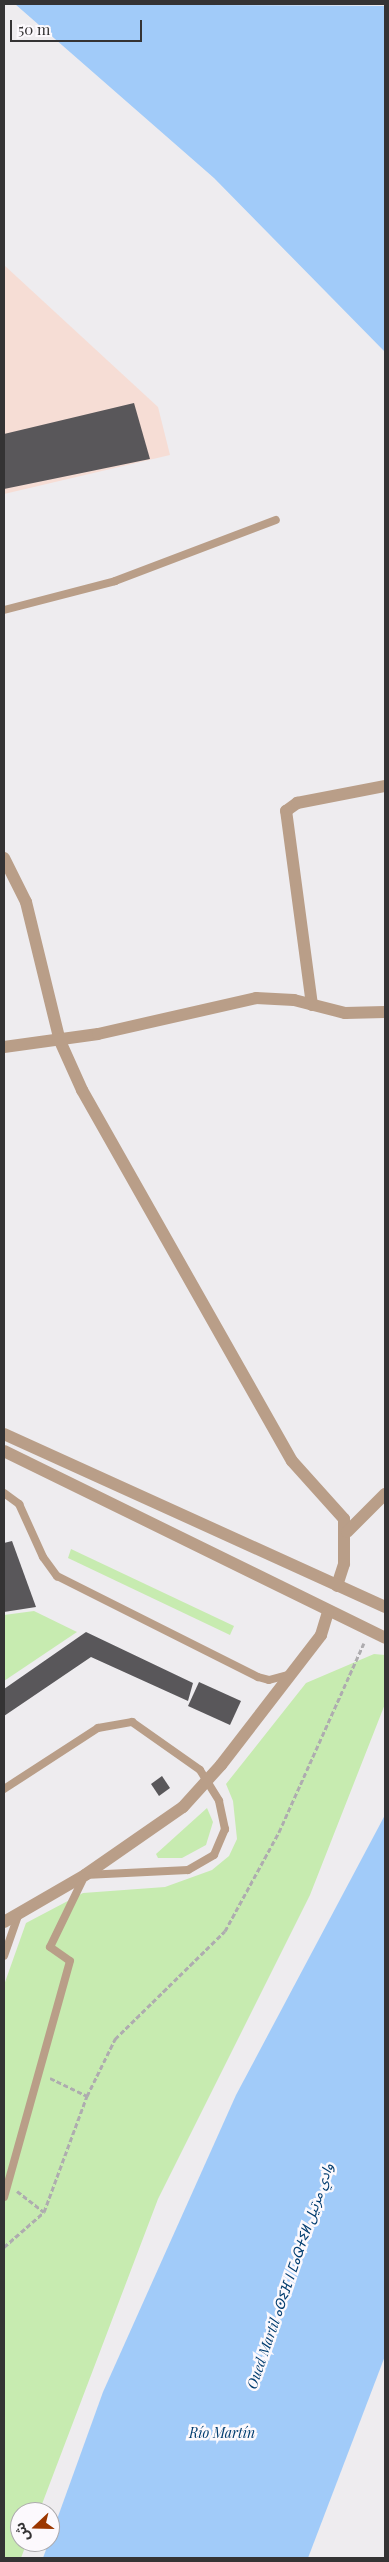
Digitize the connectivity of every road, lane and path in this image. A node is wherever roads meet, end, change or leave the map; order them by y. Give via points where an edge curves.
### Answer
1 (276, 520) dead end
2 (4, 610) edge
3 (385, 786) edge
4 (4, 858) edge
5 (312, 1005) junction
6 (385, 1012) edge
7 (60, 1041) junction
8 (4, 1047) edge
9 (4, 1434) edge
10 (4, 1451) edge
11 (4, 1492) edge
12 (385, 1494) edge
13 (347, 1532) junction
14 (337, 1586) junction
15 (385, 1607) edge
16 (328, 1612) junction
17 (370, 1631) junction
18 (385, 1638) edge
19 (292, 1672) junction
20 (208, 1780) junction
21 (4, 1789) edge
22 (85, 1875) junction
23 (19, 1913) junction
24 (4, 1917) edge
25 (4, 1922) edge
26 (4, 1956) edge
27 (39, 2073) junction
28 (87, 2096) junction
29 (8, 2185) junction
30 (4, 2197) edge
31 (44, 2212) junction
32 (4, 2247) edge

1 - 2 lane via 131,576
3 - 5 street via 297,803 286,811
4 - 7 street via 26,902
5 - 6 street via 345,1013
5 - 7 street via 256,998
7 - 8 street
7 - 13 street via 132,1185 288,1455 308,1484 344,1519
9 - 14 street
10 - 16 street
11 - 19 lane via 27,1516 48,1567 68,1582 258,1677 280,1679
12 - 13 street
13 - 14 street
14 - 15 street
16 - 17 street
16 - 19 street via 321,1636
17 - 18 street
17 - 28 path via 280,1832 225,1930 115,2039
19 - 20 street
20 - 21 lane via 183,1754 146,1728 119,1721 98,1728
20 - 22 street via 183,1807
20 - 22 lane via 224,1814 225,1829 222,1843 203,1865 169,1874 117,1871
22 - 23 street
22 - 27 lane via 50,1946 70,1961
23 - 24 lane
23 - 25 street
23 - 26 lane
27 - 28 path
27 - 29 lane
28 - 31 path
29 - 30 lane
29 - 31 path
31 - 32 path

